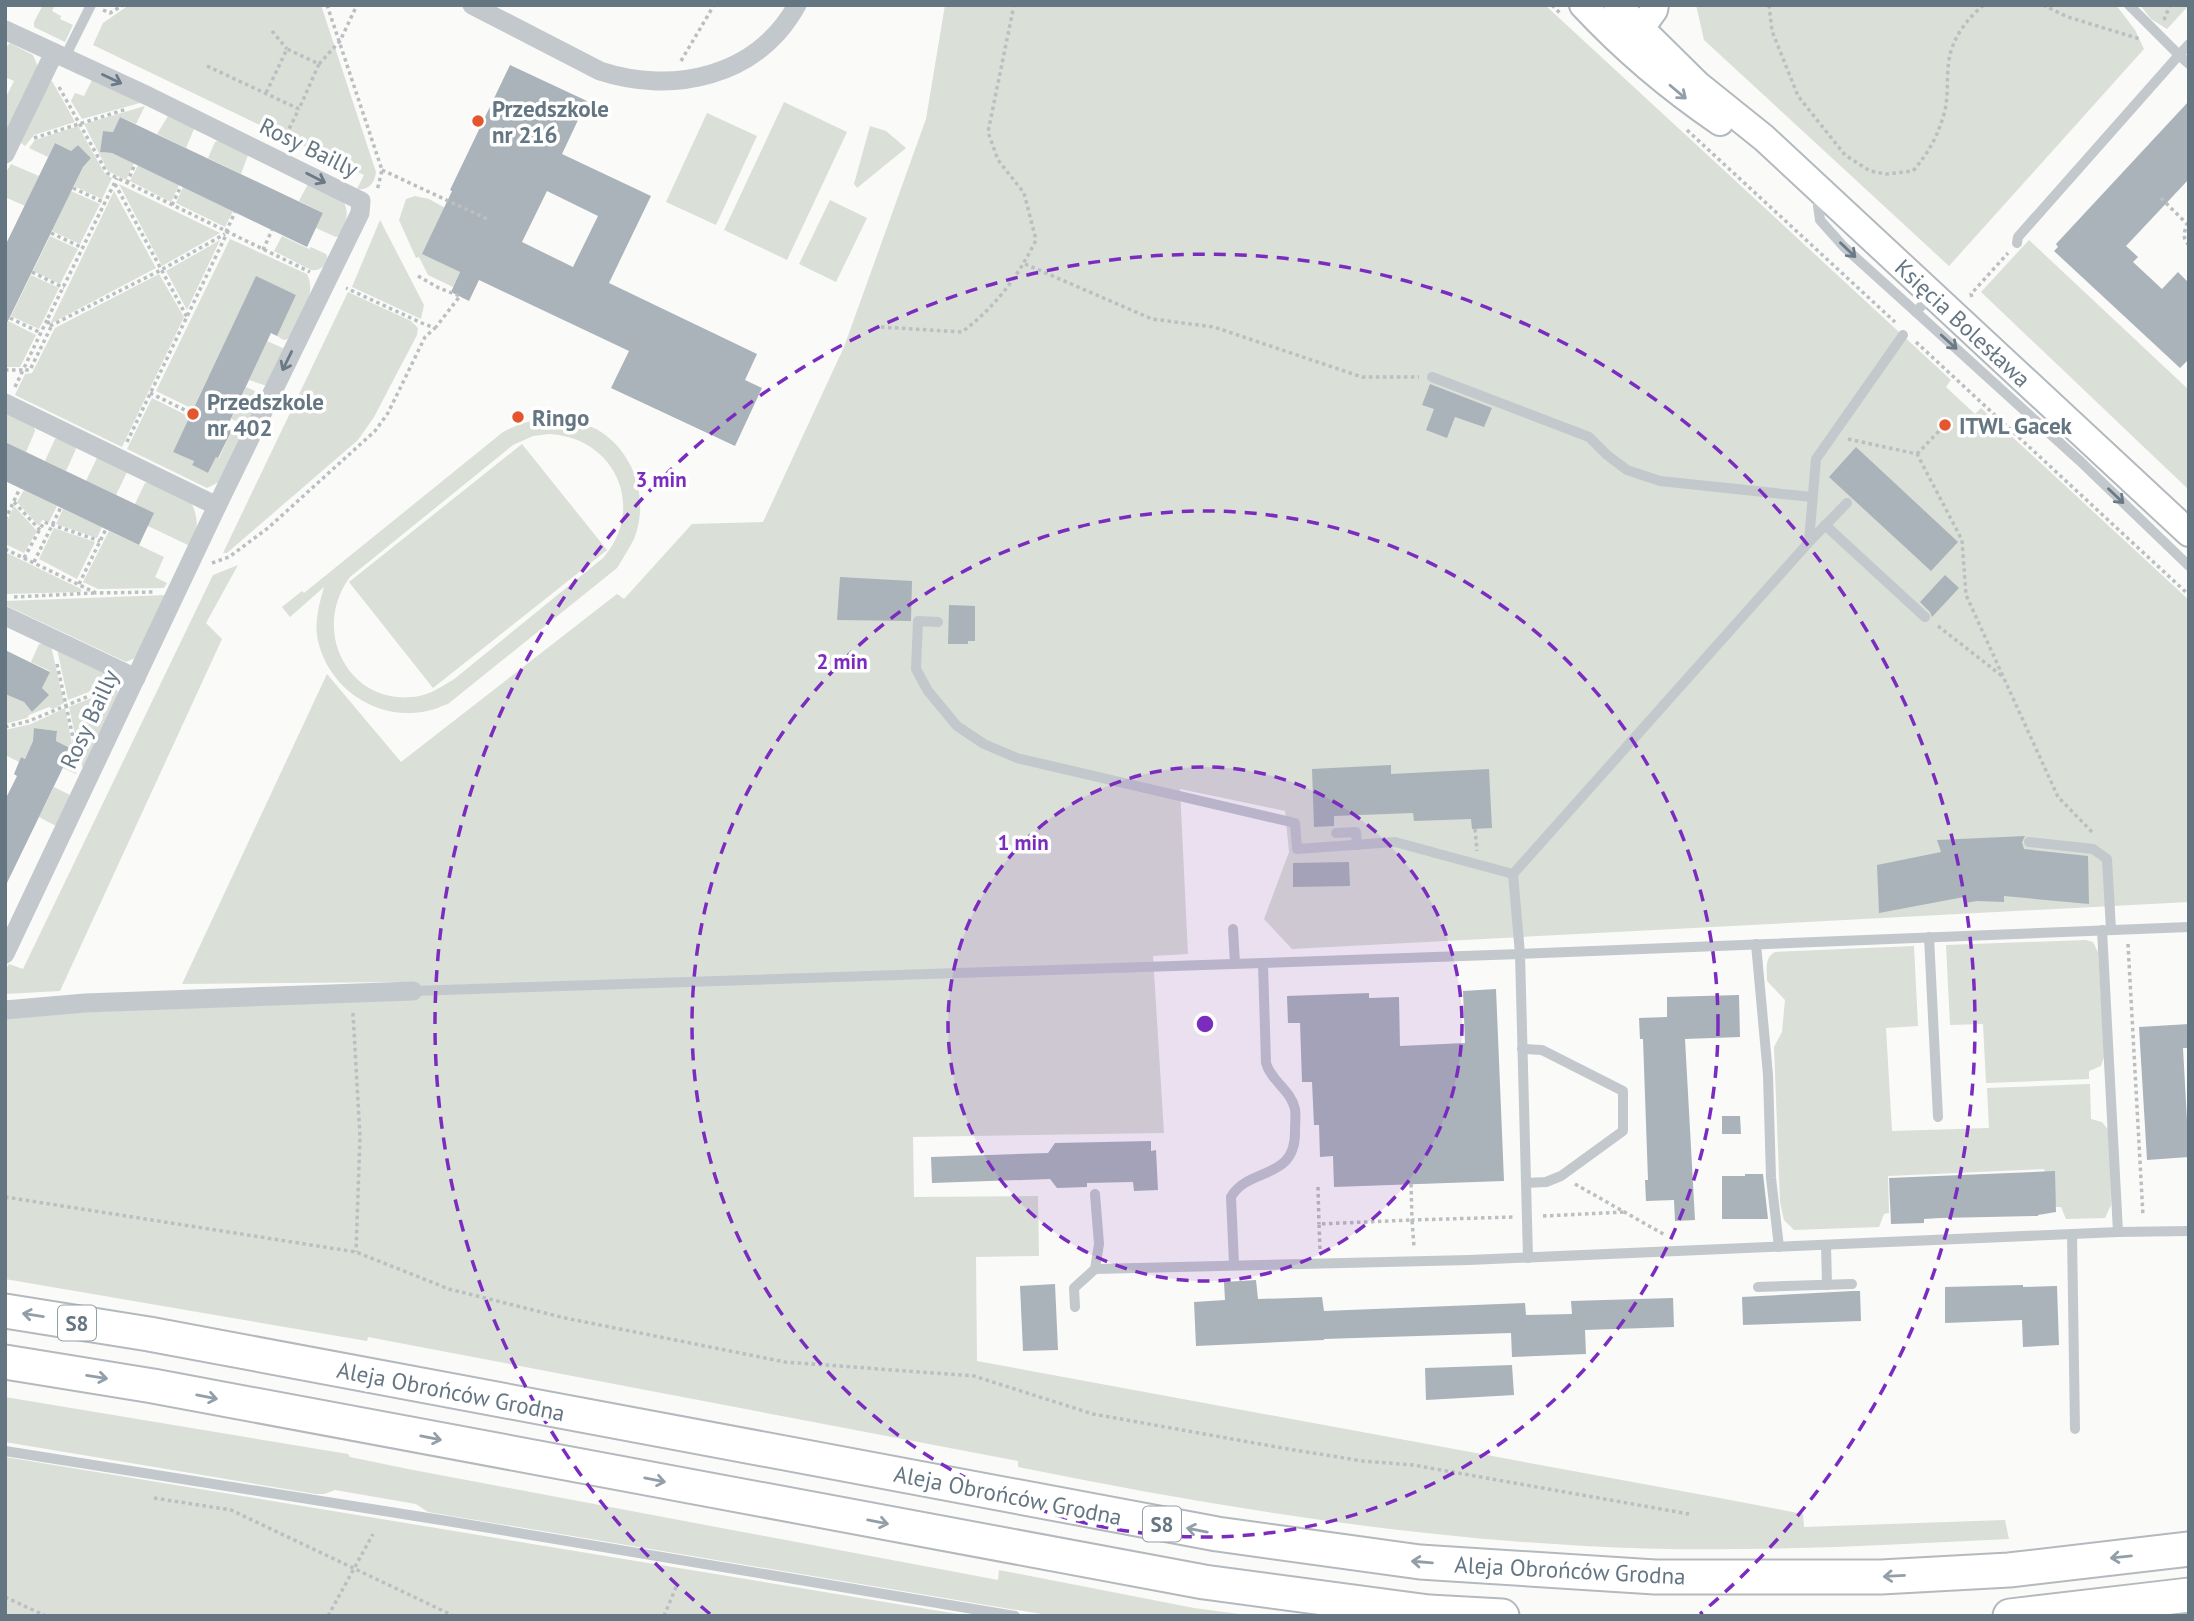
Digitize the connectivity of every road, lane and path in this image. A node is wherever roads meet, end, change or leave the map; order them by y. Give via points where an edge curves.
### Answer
1 (92, 5) edge
2 (123, 5) edge
3 (327, 5) edge
4 (357, 5) edge
5 (472, 5) edge
6 (715, 5) edge
7 (797, 5) edge
8 (1014, 5) edge
9 (1552, 5) edge
10 (1617, 5) edge
11 (1655, 5) edge
12 (1769, 5) edge
13 (1984, 5) edge
14 (2043, 5) edge
15 (2129, 5) edge
16 (2170, 5) edge
17 (1572, 10) edge
18 (2162, 27) dead end
19 (5, 30) edge
20 (272, 31) dead end
21 (1634, 38) junction
22 (340, 41) junction
23 (2148, 41) dead end
24 (2189, 44) edge
25 (287, 49) junction
26 (2179, 55) junction
27 (55, 59) junction
28 (319, 64) junction
29 (2189, 64) edge
30 (207, 66) dead end
31 (672, 81) junction
32 (266, 93) junction
33 (148, 96) junction
34 (299, 109) junction
35 (80, 123) junction
36 (1682, 125) dead end
37 (7, 150) edge
38 (275, 157) junction
39 (135, 164) dead end
40 (382, 170) junction
41 (116, 180) junction
42 (127, 183) junction
43 (181, 186) dead end
44 (73, 188) dead end
45 (2161, 198) dead end
46 (361, 201) junction
47 (105, 203) junction
48 (172, 205) junction
49 (235, 212) dead end
50 (487, 219) dead end
51 (272, 230) dead end
52 (226, 232) junction
53 (51, 233) dead end
54 (2017, 243) joint
55 (2189, 245) edge
56 (83, 248) junction
57 (263, 250) junction
58 (1024, 264) junction
59 (161, 270) junction
60 (32, 272) dead end
61 (418, 276) dead end
62 (326, 279) junction
63 (64, 288) junction
64 (1971, 294) dead end
65 (1924, 303) junction
66 (187, 317) junction
67 (10, 318) dead end
68 (47, 320) junction
69 (1895, 322) dead end
70 (50, 326) junction
71 (881, 327) dead end
72 (435, 328) junction
73 (41, 333) junction
74 (1908, 337) joint
75 (5, 370) edge
76 (23, 370) junction
77 (1432, 377) joint
78 (150, 394) junction
79 (6, 403) edge
80 (191, 413) dead end
81 (1941, 429) dead end
82 (1833, 435) junction
83 (1917, 454) junction
84 (119, 458) junction
85 (20, 488) dead end
86 (1812, 497) junction
87 (14, 502) junction
88 (1847, 503) dead end
89 (217, 506) junction
90 (61, 507) dead end
91 (5, 520) edge
92 (52, 525) junction
93 (1825, 525) junction
94 (106, 529) dead end
95 (40, 530) junction
96 (2189, 533) edge
97 (100, 541) junction
98 (1809, 542) junction
99 (5, 548) edge
100 (24, 558) junction
101 (34, 562) junction
102 (189, 566) junction
103 (2189, 566) edge
104 (79, 584) junction
105 (177, 591) junction
106 (96, 593) junction
107 (2189, 595) edge
108 (5, 597) edge
109 (5, 616) edge
110 (1925, 617) joint
111 (937, 622) dead end
112 (52, 638) junction
113 (2002, 676) junction
114 (136, 678) junction
115 (66, 705) junction
116 (5, 727) edge
117 (88, 779) junction
118 (1336, 833) dead end
119 (2096, 837) dead end
120 (2029, 842) dead end
121 (1357, 845) junction
122 (1513, 874) junction
123 (2189, 927) edge
124 (1233, 929) dead end
125 (2127, 929) junction
126 (2106, 930) junction
127 (1929, 937) junction
128 (1756, 944) junction
129 (5, 954) edge
130 (1520, 954) junction
131 (1235, 963) junction
132 (1263, 963) junction
133 (413, 991) joint
134 (351, 993) junction
135 (5, 1010) edge
136 (1522, 1049) junction
137 (1938, 1117) dead end
138 (1561, 1176) junction
139 (1526, 1183) junction
140 (1411, 1184) dead end
141 (1318, 1187) dead end
142 (1095, 1194) dead end
143 (5, 1197) edge
144 (1625, 1212) junction
145 (1527, 1217) junction
146 (2143, 1218) dead end
147 (1412, 1220) junction
148 (1319, 1224) junction
149 (2189, 1231) edge
150 (2118, 1232) junction
151 (2072, 1234) junction
152 (1826, 1245) junction
153 (1779, 1247) junction
154 (1680, 1251) junction
155 (356, 1252) junction
156 (1528, 1258) junction
157 (1415, 1260) junction
158 (1321, 1263) junction
159 (1234, 1265) junction
160 (1095, 1269) junction
161 (1852, 1284) dead end
162 (1827, 1285) junction
163 (1758, 1287) dead end
164 (1075, 1307) dead end
165 (5, 1311) edge
166 (5, 1362) edge
167 (2075, 1429) dead end
168 (5, 1451) edge
169 (154, 1498) dead end
170 (1689, 1514) dead end
171 (373, 1534) dead end
172 (2189, 1549) edge
173 (353, 1569) junction
174 (676, 1587) dead end
175 (2189, 1595) edge
176 (5, 1597) edge
177 (46, 1616) edge
178 (328, 1616) edge
179 (454, 1616) edge
180 (664, 1616) edge
181 (1015, 1616) edge
182 (1502, 1616) edge
183 (2010, 1616) edge

1 - 2 path via 110,13
1 - 27 lane
3 - 22 path
4 - 22 path
5 - 31 street via 600,71 651,82
6 - 31 path
7 - 31 street via 770,40 743,60 697,79
8 - 58 path via 988,132 998,160 1024,193 1036,240
9 - 17 path
10 - 21 street, Księcia Bolesława
11 - 21 street
12 - 13 path via 1772,31 1798,96 1845,155 1870,171 1886,174 1913,171 1931,149 1945,113 1949,57 1966,24
14 - 23 path
15 - 26 lane
16 - 18 path
17 - 21 street, Księcia Bolesława
19 - 27 street, Rosy Bailly
20 - 25 path
21 - 65 street, Księcia Bolesława via 1764,138
22 - 28 path
22 - 40 path
24 - 26 lane
25 - 28 path
25 - 32 path
26 - 29 lane
26 - 54 lane
27 -> 33 street, Rosy Bailly
27 - 35 path
27 - 37 street
28 - 34 path
30 - 32 path
32 - 34 path
33 - 35 path via 144,104
33 - 38 street, Rosy Bailly
34 - 38 path
35 - 37 path via 34,138 24,152
35 - 41 path via 107,173
36 - 69 path
38 -> 46 street, Rosy Bailly
39 - 42 path
40 - 46 path via 376,194
40 - 50 path
41 - 42 path
41 - 47 path
41 - 59 path
42 - 48 path
43 - 48 path
44 - 47 path
45 - 55 path via 2188,224 2184,241
46 - 62 street, Rosy Bailly via 360,213
47 - 56 path
48 - 52 path
49 - 52 path
51 - 57 path
52 - 57 path
52 - 59 path
52 - 66 path
53 - 56 path
54 - 64 path
56 - 63 path
57 - 62 path
58 - 71 path via 987,313 962,332
58 - 77 path via 1152,319 1214,327 1362,377
59 - 66 path
59 - 70 path
60 - 63 path
61 - 72 path via 460,296
62 - 72 path
62 -> 89 street, Rosy Bailly
63 - 68 path
65 - 96 street, Księcia Bolesława
65 -> 103 lane
66 - 78 path
67 - 73 path
68 - 70 path
68 - 73 path
70 - 76 path via 30,370
72 - 102 path via 425,337 375,430 229,557
73 - 76 path
74 - 82 lane
74 - 107 path
75 - 76 path
76 - 79 path
77 - 86 lane via 1589,437 1627,470 1660,481
78 - 80 path
78 - 84 path
79 - 84 street
81 - 83 path
82 - 83 path
82 - 86 lane via 1816,459
83 - 113 path via 1962,540 1966,595
84 - 89 street
85 - 87 path
86 - 98 lane
87 - 91 path
87 - 95 path
88 - 93 lane
89 - 102 street, Rosy Bailly
90 - 92 path
92 - 95 path via 44,522
92 - 97 path
92 - 101 path
93 - 98 lane
93 - 110 lane
94 - 97 path
95 - 100 path
97 - 104 path
98 - 122 lane
99 - 100 path
100 - 101 path
101 - 104 path
102 - 105 street, Rosy Bailly
104 - 106 path
105 - 106 path
105 - 114 street, Rosy Bailly
106 - 108 path
109 - 112 street
110 - 113 path
111 - 121 lane via 918,621 916,669 957,726 984,744 1017,758 1295,823 1297,849
112 - 114 street
112 - 115 path
113 - 119 path via 2058,797
114 - 115 path
114 - 117 street, Rosy Bailly
115 - 116 path
115 - 117 path via 81,776
117 - 129 street, Rosy Bailly
118 - 121 lane via 1356,832
120 - 126 lane via 2093,849 2107,859
121 - 122 lane via 1395,842
122 - 130 lane
123 - 125 lane
124 - 131 lane
125 - 126 lane
125 - 146 path
126 - 127 lane
126 - 150 lane
127 - 128 lane
127 - 137 lane
128 - 130 lane
128 - 153 lane
130 - 132 lane
130 - 136 lane
131 - 132 lane
131 - 133 lane
132 - 159 lane via 1266,1063 1268,1072 1291,1098 1296,1144 1285,1163 1241,1186 1231,1197
133 - 134 street
134 - 135 street
134 - 155 path via 359,1137
136 - 138 lane via 1542,1050 1623,1091 1623,1131
136 - 139 lane
138 - 139 lane
138 - 144 path
139 - 145 lane
140 - 147 path
141 - 148 path
142 - 160 lane via 1099,1244
143 - 155 path
144 - 145 path
144 - 154 path via 1675,1240
145 - 147 path
145 - 156 lane
147 - 148 path
147 - 157 path
148 - 158 path
149 - 150 lane
150 - 151 lane
151 - 152 lane
151 - 167 lane
152 - 153 lane
152 - 162 lane
153 - 154 lane
154 - 156 lane
155 - 170 path via 449,1289 785,1363 974,1376 1093,1414
156 - 157 lane
157 - 158 lane
158 - 159 lane
159 - 160 lane
160 - 164 lane via 1074,1288
161 - 162 lane
162 - 163 lane
172 -> 165 highway, Aleja Obrońców Grodna / S8 via 2009,1570 1881,1577 1655,1577 1420,1562 1217,1534
166 -> 182 highway, S8 via 1204,1582 1429,1612
168 - 181 lane
169 - 173 path via 231,1510
171 - 173 path
173 - 178 path
173 - 179 path
174 - 180 path
175 - 183 highway
176 - 177 path

